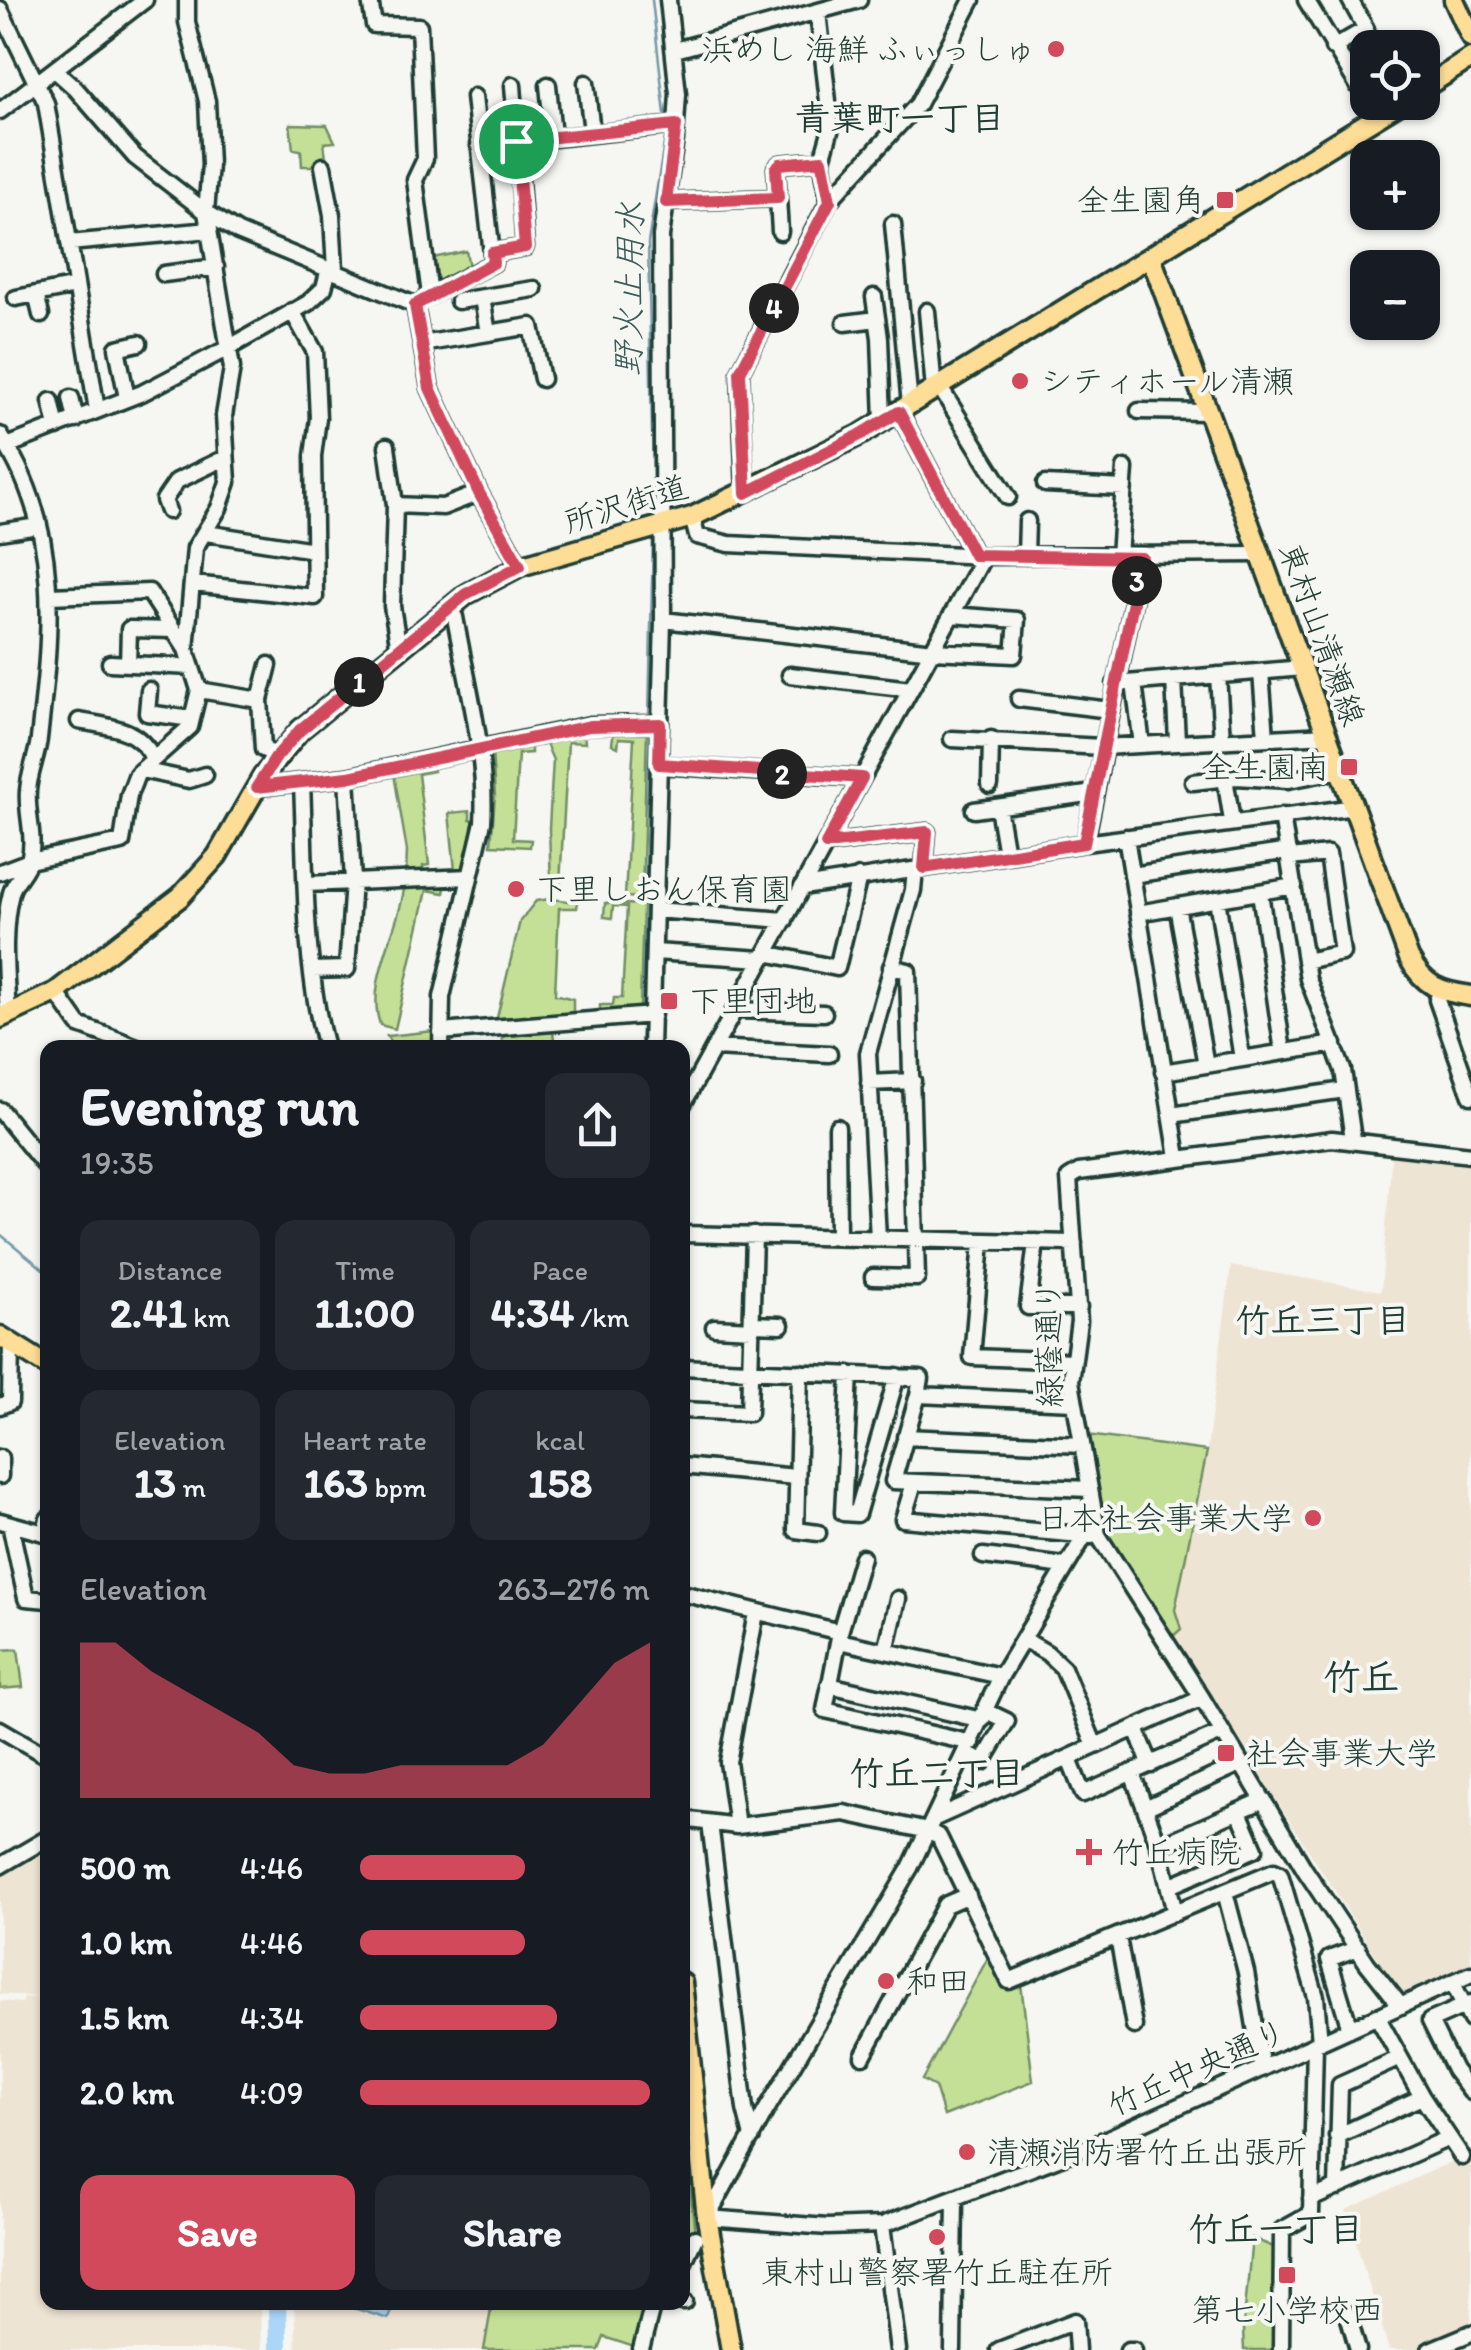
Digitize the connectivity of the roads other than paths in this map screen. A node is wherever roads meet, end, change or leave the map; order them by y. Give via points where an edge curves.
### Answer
1 (145, 0) edge
2 (186, 0) edge
3 (370, 0) edge
4 (668, 0) edge
5 (859, 0) edge
6 (972, 0) edge
7 (1306, 0) edge
8 (1350, 0) edge
9 (1454, 0) edge
10 (0, 9) edge
11 (818, 12) junction
12 (1471, 37) edge
13 (1333, 48) junction
14 (675, 50) junction
15 (1471, 58) edge
16 (54, 70) junction
17 (1350, 74) edge
18 (1440, 78) edge
19 (586, 83) dead end
20 (35, 84) junction
21 (513, 86) dead end
22 (548, 86) dead end
23 (474, 97) dead end
24 (0, 111) edge
25 (1352, 120) edge
26 (669, 125) junction
27 (592, 132) junction
28 (554, 136) junction
29 (516, 141) junction
30 (480, 146) junction
31 (822, 160) junction
32 (323, 166) dead end
33 (778, 198) junction
34 (830, 201) junction
35 (666, 202) junction
36 (206, 212) junction
37 (893, 224) dead end
38 (210, 230) junction
39 (780, 232) dead end
40 (68, 243) junction
41 (492, 253) junction
42 (1152, 257) junction
43 (216, 267) junction
44 (332, 269) junction
45 (164, 274) dead end
46 (76, 286) junction
47 (534, 289) dead end
48 (36, 294) junction
49 (430, 294) junction
50 (874, 297) dead end
51 (16, 298) dead end
52 (482, 298) junction
53 (458, 301) dead end
54 (415, 305) junction
55 (292, 312) junction
56 (926, 312) dead end
57 (41, 315) dead end
58 (877, 319) junction
59 (845, 323) dead end
60 (488, 333) junction
61 (132, 341) dead end
62 (422, 344) junction
63 (230, 346) junction
64 (542, 378) dead end
65 (936, 388) junction
66 (71, 398) dead end
67 (126, 398) junction
68 (51, 401) dead end
69 (97, 410) junction
70 (1138, 411) dead end
71 (897, 412) junction
72 (1208, 412) junction
73 (76, 420) junction
74 (57, 428) junction
75 (4, 440) edge
76 (388, 446) dead end
77 (225, 458) junction
78 (1125, 468) dead end
79 (1045, 484) dead end
80 (1124, 488) junction
81 (479, 493) junction
82 (746, 493) junction
83 (1008, 496) dead end
84 (395, 505) junction
85 (168, 511) dead end
86 (692, 517) junction
87 (1027, 521) dead end
88 (38, 526) junction
89 (662, 528) junction
90 (0, 532) edge
91 (206, 533) junction
92 (314, 550) junction
93 (1261, 554) junction
94 (978, 555) junction
95 (1026, 556) junction
96 (1119, 557) junction
97 (1142, 558) junction
98 (520, 566) junction
99 (192, 584) junction
100 (50, 596) junction
101 (448, 608) junction
102 (952, 614) junction
103 (663, 620) junction
104 (174, 630) junction
105 (186, 648) junction
106 (399, 650) junction
107 (933, 650) junction
108 (110, 663) dead end
109 (128, 664) junction
110 (268, 665) dead end
111 (192, 666) junction
112 (1303, 668) junction
113 (1260, 672) junction
114 (790, 676) dead end
115 (1218, 676) junction
116 (1174, 679) junction
117 (1134, 682) junction
118 (1116, 684) junction
119 (912, 689) junction
120 (149, 690) dead end
121 (200, 690) junction
122 (1019, 699) dead end
123 (260, 700) junction
124 (1110, 710) junction
125 (192, 719) junction
126 (78, 721) dead end
127 (660, 724) junction
128 (1328, 736) junction
129 (1266, 737) junction
130 (952, 739) dead end
131 (991, 739) junction
132 (1222, 740) junction
133 (1178, 742) junction
134 (1142, 744) junction
135 (1102, 747) junction
136 (479, 748) junction
137 (277, 756) junction
138 (154, 758) junction
139 (659, 764) junction
140 (140, 770) junction
141 (1340, 770) junction
142 (205, 775) dead end
143 (348, 777) junction
144 (862, 778) junction
145 (1225, 778) junction
146 (1193, 782) dead end
147 (302, 784) junction
148 (990, 786) dead end
149 (257, 787) junction
150 (1094, 793) junction
151 (1355, 806) junction
152 (998, 807) junction
153 (974, 810) dead end
154 (1282, 816) junction
155 (1232, 821) junction
156 (1126, 837) junction
157 (1084, 843) junction
158 (826, 844) junction
159 (1006, 854) junction
160 (1290, 855) junction
161 (29, 862) junction
162 (919, 869) junction
163 (0, 872) edge
164 (1132, 874) junction
165 (470, 877) junction
166 (859, 878) junction
167 (352, 881) junction
168 (307, 884) junction
169 (1294, 886) junction
170 (802, 887) junction
171 (1260, 892) junction
172 (1216, 900) junction
173 (1177, 906) junction
174 (656, 910) junction
175 (1138, 913) junction
176 (784, 920) junction
177 (654, 952) junction
178 (764, 956) junction
179 (1305, 960) junction
180 (891, 967) junction
181 (312, 970) junction
182 (1441, 991) junction
183 (56, 992) junction
184 (1471, 996) edge
185 (735, 1010) junction
186 (824, 1013) dead end
187 (646, 1016) junction
188 (4, 1017) edge
189 (118, 1040) edge
190 (324, 1040) edge
191 (441, 1040) edge
192 (650, 1040) edge
193 (1334, 1044) junction
194 (714, 1048) junction
195 (1283, 1052) junction
196 (829, 1054) dead end
197 (1242, 1059) junction
198 (1206, 1065) junction
199 (1163, 1072) junction
200 (913, 1081) junction
201 (869, 1083) junction
202 (1345, 1090) junction
203 (690, 1092) edge
204 (1471, 1096) edge
205 (0, 1110) edge
206 (1171, 1114) junction
207 (836, 1127) dead end
208 (1353, 1139) junction
209 (1471, 1156) edge
210 (40, 1158) edge
211 (1178, 1158) junction
212 (690, 1234) edge
213 (754, 1236) junction
214 (838, 1237) junction
215 (878, 1238) junction
216 (917, 1240) junction
217 (982, 1242) junction
218 (1036, 1242) junction
219 (1074, 1243) junction
220 (872, 1276) dead end
221 (1079, 1307) junction
222 (781, 1325) dead end
223 (714, 1327) dead end
224 (752, 1327) junction
225 (6, 1340) edge
226 (40, 1361) edge
227 (1072, 1361) junction
228 (690, 1367) edge
229 (751, 1370) junction
230 (800, 1372) junction
231 (850, 1374) junction
232 (897, 1376) junction
233 (918, 1395) junction
234 (1074, 1402) junction
235 (0, 1406) edge
236 (690, 1410) edge
237 (904, 1437) junction
238 (1082, 1446) junction
239 (0, 1458) edge
240 (690, 1467) edge
241 (0, 1476) edge
242 (796, 1477) junction
243 (914, 1483) junction
244 (1089, 1488) junction
245 (5, 1522) edge
246 (40, 1532) edge
247 (818, 1532) dead end
248 (1091, 1536) junction
249 (862, 1556) dead end
250 (983, 1556) dead end
251 (1066, 1566) junction
252 (690, 1596) edge
253 (898, 1598) dead end
254 (40, 1599) edge
255 (756, 1613) junction
256 (840, 1637) junction
257 (1023, 1639) junction
258 (886, 1651) junction
259 (1002, 1676) junction
260 (829, 1685) junction
261 (1202, 1698) junction
262 (984, 1715) junction
263 (1136, 1729) junction
264 (0, 1730) edge
265 (1221, 1733) junction
266 (1094, 1746) junction
267 (969, 1748) junction
268 (40, 1752) edge
269 (1069, 1759) junction
270 (1240, 1764) junction
271 (1151, 1765) junction
272 (1132, 1773) junction
273 (1264, 1800) junction
274 (1145, 1808) junction
275 (1238, 1812) junction
276 (690, 1819) edge
277 (710, 1823) junction
278 (931, 1824) junction
279 (737, 1826) junction
280 (40, 1843) edge
281 (1159, 1846) junction
282 (0, 1866) edge
283 (1169, 1886) junction
284 (1225, 1892) junction
285 (968, 1894) junction
286 (1175, 1913) junction
287 (1118, 1937) junction
288 (1358, 1948) junction
289 (1471, 1974) edge
290 (1453, 1983) junction
291 (1467, 2004) edge
292 (1401, 2006) junction
293 (1377, 2016) junction
294 (1471, 2020) edge
295 (1134, 2026) dead end
296 (1350, 2028) junction
297 (1318, 2043) junction
298 (862, 2056) dead end
299 (1400, 2058) junction
300 (1262, 2068) junction
301 (1471, 2092) edge
302 (1422, 2097) junction
303 (690, 2114) edge
304 (1337, 2136) junction
305 (752, 2138) junction
306 (1448, 2138) junction
307 (1462, 2157) dead end
308 (1337, 2188) junction
309 (955, 2198) junction
310 (1312, 2199) junction
311 (707, 2218) junction
312 (882, 2225) junction
313 (694, 2238) dead end
314 (690, 2247) edge
315 (650, 2310) edge
316 (1348, 2314) dead end
317 (1471, 2333) edge
318 (1018, 2347) edge
319 (641, 2350) edge
320 (731, 2350) edge
321 (898, 2350) edge
322 (953, 2350) edge
323 (999, 2350) edge
324 (1077, 2350) edge
325 (1281, 2350) edge
326 (1358, 2350) edge
327 (1430, 2350) edge

1 - 16 street
2 - 36 street via 207,101
3 - 49 street via 374,25 418,26 425,159 415,180
4 - 14 street
5 - 11 street
6 - 34 street via 918,104
7 - 13 street
8 - 13 street via 1366,28
9 - 12 main road
10 - 20 street
11 - 14 street
11 - 31 street via 832,128
13 - 17 street
14 - 26 street
15 - 18 main road
16 - 20 street
16 - 36 street via 134,157
19 - 27 street
20 - 24 street
20 - 40 street via 52,130
21 - 29 street
22 - 28 street
23 - 30 street
25 - 42 main road, 所沢街道
26 - 27 street
26 - 35 street
27 - 28 street
28 - 29 street
29 - 30 street
29 - 41 street via 525,247
30 - 41 street
31 - 33 street via 780,164
31 - 34 street
32 - 44 street
33 - 35 street
33 - 39 street
34 - 82 street via 740,372
35 - 89 street via 660,236
36 - 38 street
36 - 44 street via 238,232
37 - 71 street
38 - 40 street
38 - 43 street
40 - 46 street
41 - 49 street via 493,263
42 - 65 main road, 所沢街道
42 - 72 main road, 東村山清瀬線
43 - 45 street
43 - 63 street
44 - 54 street
44 - 55 street via 324,288
46 - 48 street
46 - 69 street
47 - 52 street
48 - 51 street
48 - 57 street
49 - 54 street
50 - 58 street
52 - 53 street
52 - 60 street
54 - 62 street
55 - 63 street
55 - 92 street via 315,352
56 - 65 street
58 - 59 street
58 - 71 street
60 - 62 street
60 - 64 street via 531,326
61 - 67 street via 117,348
62 - 81 street via 430,388
63 - 67 street
63 - 77 street
65 - 71 main road, 所沢街道
65 - 83 street
66 - 73 street
67 - 69 street
68 - 74 street
69 - 73 street
70 - 72 street
71 - 82 main road, 所沢街道
71 - 94 street
72 - 93 main road, 東村山清瀬線
73 - 74 street
74 - 75 street
75 - 88 street via 23,474
76 - 84 street
77 - 85 street via 177,481 164,500
77 - 91 street via 228,482
78 - 80 street
79 - 80 street
80 - 96 street
81 - 84 street via 443,507
81 - 98 street
82 - 86 main road, 所沢街道
84 - 106 street via 392,606
86 - 89 main road, 所沢街道
86 - 94 street via 697,536 729,544
87 - 95 street
88 - 90 street
88 - 100 street
89 - 98 main road, 所沢街道
89 - 103 street
91 - 92 street
91 - 99 street via 195,548
92 - 99 street via 315,597
93 - 97 street
93 - 112 main road, 東村山清瀬線
94 - 95 street
94 - 102 street
95 - 96 street
96 - 97 street
97 - 118 street
98 - 101 main road, 所沢街道
99 - 105 street
100 - 104 street via 149,592
100 - 161 street via 28,791
101 - 106 main road, 所沢街道
101 - 136 street
102 - 107 street
102 - 107 street via 1017,620 1014,654
103 - 107 street
103 - 127 street
104 - 105 street
104 - 109 street via 129,629
105 - 111 street
106 - 137 main road, 所沢街道
107 - 119 street
108 - 109 street
109 - 111 street
110 - 123 street
111 - 121 street
112 - 113 street
112 - 128 main road, 東村山清瀬線
113 - 115 street
113 - 129 street
114 - 119 street
115 - 116 street
115 - 132 street
116 - 117 street
116 - 133 street
117 - 118 street
117 - 134 street
118 - 124 street
119 - 144 street
120 - 125 street via 147,714
121 - 123 street
121 - 125 street
122 - 124 street
123 - 137 street via 263,748
124 - 135 street
125 - 138 street
126 - 138 street via 119,728 144,741
127 - 136 street via 590,726
127 - 139 street
128 - 129 street
128 - 141 main road, 東村山清瀬線
129 - 132 street
130 - 131 street
131 - 135 street
131 - 148 street
132 - 133 street
133 - 134 street
134 - 135 street
135 - 150 street
136 - 143 street
136 - 165 street via 484,822
137 - 149 main road, 所沢街道
138 - 140 street
139 - 144 street
139 - 174 street
140 - 142 street via 189,780
140 - 161 street via 122,842
141 - 145 street via 1288,780
141 - 151 main road, 東村山清瀬線
143 - 147 street
143 - 167 street
144 - 158 street
145 - 146 street
145 - 155 street
147 - 149 street
147 - 168 street
149 - 183 main road, 所沢街道 via 217,856 190,887
150 - 152 street
150 - 157 street
151 - 154 street
151 - 182 main road, 東村山清瀬線 via 1409,958 1427,984
152 - 153 street
152 - 159 street
154 - 155 street
154 - 160 street
155 - 156 street
156 - 157 street
156 - 164 street
157 - 159 street
158 - 162 street via 927,832
158 - 170 street
159 - 162 street
160 - 164 street
160 - 169 street
160 - 179 street via 1328,854 1337,913 1342,952
161 - 163 street
161 - 188 street via 11,891
162 - 166 street
162 - 180 street
164 - 175 street
165 - 167 street
165 - 191 street via 442,997
166 - 170 street
166 - 178 street via 837,968
167 - 168 street
167 - 181 street via 347,970
168 - 181 street
169 - 171 street
169 - 179 street
170 - 176 street
171 - 172 street
171 - 195 street
172 - 173 street
172 - 197 street
173 - 175 street
173 - 198 street
174 - 176 street
174 - 177 street
175 - 199 street
176 - 178 street
177 - 178 street
177 - 187 street
178 - 185 street
179 - 193 street
180 - 200 street via 908,971
180 - 201 street via 868,1053
181 - 190 street
182 - 184 main road
182 - 204 street via 1437,1000
183 - 188 main road, 所沢街道
183 - 189 street via 79,1026
185 - 186 street
185 - 194 street
187 - 191 street
187 - 192 street
193 - 195 street
193 - 202 street
194 - 196 street
194 - 203 street
195 - 197 street
197 - 198 street
198 - 199 street
199 - 206 street
200 - 201 street
200 - 216 street
201 - 215 street
202 - 206 street
202 - 208 street
205 - 210 street
206 - 211 street
207 - 214 street
208 - 209 street, 緑蔭通り
208 - 211 street, 緑蔭通り
211 - 219 street, 緑蔭通り via 1073,1174
212 - 213 street
213 - 214 street
213 - 224 street
214 - 215 street
215 - 216 street
216 - 217 street
216 - 220 street via 917,1278
217 - 218 street
217 - 227 street via 972,1356
218 - 219 street
218 - 221 street via 1028,1307
219 - 221 street, 緑蔭通り
221 - 227 street, 緑蔭通り
222 - 224 street
223 - 224 street
224 - 229 street
225 - 226 main road
225 - 235 street via 10,1402
227 - 234 street, 緑蔭通り
228 - 229 street
229 - 230 street
229 - 236 street via 749,1413
230 - 231 street
230 - 242 street
231 - 232 street
231 - 232 street via 842,1513 857,1514
232 - 233 street via 922,1378
233 - 234 street
233 - 237 street
234 - 238 street, 緑蔭通り
237 - 238 street
237 - 243 street via 893,1481
238 - 244 street, 緑蔭通り
239 - 241 street
240 - 242 street
242 - 247 street via 796,1530
243 - 244 street
243 - 248 street via 903,1519
244 - 248 street, 緑蔭通り
245 - 246 street
245 - 254 street via 26,1598
248 - 251 street
248 - 261 street, 緑蔭通り
249 - 256 street
250 - 251 street
251 - 257 street
252 - 255 street
253 - 258 street
255 - 256 street
255 - 279 street via 728,1762
256 - 258 street
256 - 260 street
257 - 259 street
257 - 266 street via 1063,1668
258 - 259 street
259 - 262 street
260 - 262 street
260 - 267 street via 825,1710
261 - 263 street
261 - 265 street, 緑蔭通り
262 - 267 street
262 - 267 street via 1007,1720 983,1762
263 - 266 street
263 - 271 street
264 - 268 street
265 - 270 street, 緑蔭通り
265 - 271 street
266 - 269 street
267 - 278 street
269 - 272 street via 1082,1794
269 - 278 street
270 - 273 street, 緑蔭通り
270 - 274 street
271 - 272 street
272 - 274 street
273 - 275 street
273 - 288 street, 緑蔭通り
274 - 281 street
275 - 281 street
275 - 283 street via 1255,1848
276 - 277 street
277 - 279 street
277 - 305 street
278 - 279 street via 844,1814
278 - 285 street
278 - 305 street
280 - 282 street
281 - 283 street
283 - 286 street
284 - 286 street
284 - 297 street via 1274,1870 1280,1874 1316,1998
284 - 300 street
285 - 287 street via 1009,1981
285 - 298 street via 945,1905
286 - 287 street
287 - 295 street
288 - 292 street, 緑蔭通り
288 - 296 street via 1329,1958
289 - 290 street, 竹丘中央通り
290 - 291 street
290 - 292 street, 竹丘中央通り
291 - 294 street
291 - 301 street via 1430,2021
292 - 293 street, 竹丘中央通り
293 - 296 street, 竹丘中央通り
293 - 299 street
296 - 297 street, 竹丘中央通り
297 - 300 street, 竹丘中央通り
297 - 310 street
299 - 302 street
299 - 304 street via 1340,2085
300 - 309 street, 竹丘中央通り
302 - 304 street
302 - 306 street
303 - 311 main road
304 - 308 street
305 - 311 street
306 - 307 street
306 - 308 street
308 - 310 street
309 - 312 street, 竹丘中央通り
309 - 322 street
310 - 325 street via 1311,2214 1282,2230
311 - 312 street, 竹丘中央通り
311 - 320 main road
312 - 321 street
313 - 314 street
315 - 319 street
316 - 326 street
317 - 327 street
318 - 323 street
318 - 324 street via 1075,2321

